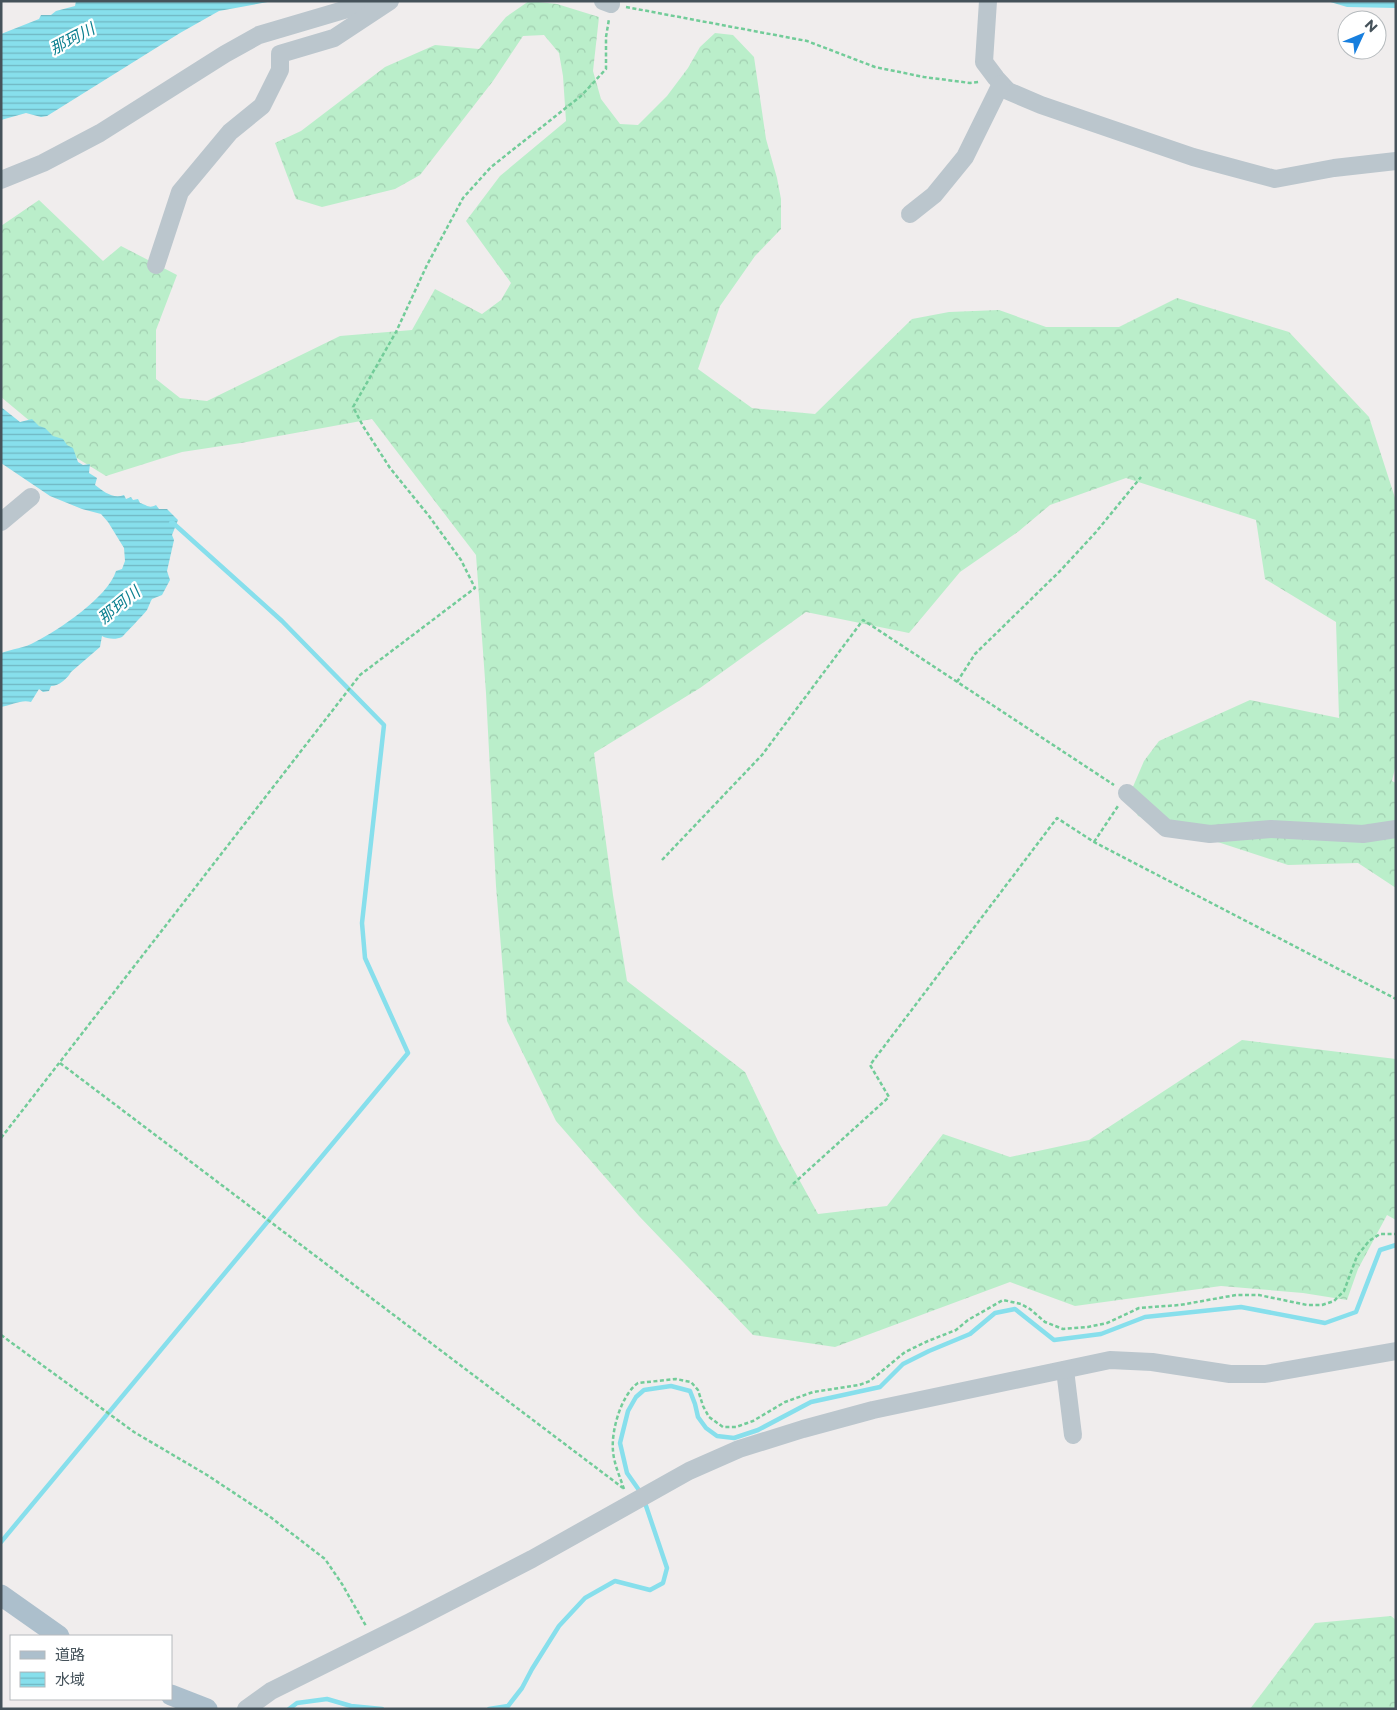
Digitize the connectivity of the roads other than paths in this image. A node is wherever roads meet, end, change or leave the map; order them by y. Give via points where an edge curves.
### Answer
1 (374, 1) edge
2 (390, 1) edge
3 (988, 1) edge
4 (999, 81) junction
5 (1396, 161) edge
6 (1, 180) edge
7 (910, 214) dead end
8 (156, 265) dead end
9 (31, 497) dead end
10 (1, 522) edge
11 (1127, 793) road end
12 (1396, 830) edge
13 (1396, 1351) edge
14 (1065, 1370) junction
15 (1072, 1435) dead end
16 (1, 1595) edge
17 (59, 1635) edge
18 (172, 1695) edge
19 (206, 1709) edge
20 (246, 1709) edge

1 - 6 street via 259,35 100,133 43,163
2 - 8 street via 334,38 280,54 280,70 262,106 230,132 180,192
3 - 4 street via 984,62
4 - 5 street via 1008,91 1041,105 1193,157 1275,179
4 - 7 street via 965,157 934,195
9 - 10 street
11 - 12 street via 1166,828 1210,834 1270,829 1363,834
13 - 14 street via 1265,1374 1230,1374 1152,1362 1110,1360
14 - 15 street
14 - 20 street via 873,1410 739,1449 630,1495 532,1559 271,1691
16 - 17 main road
18 - 19 main road

